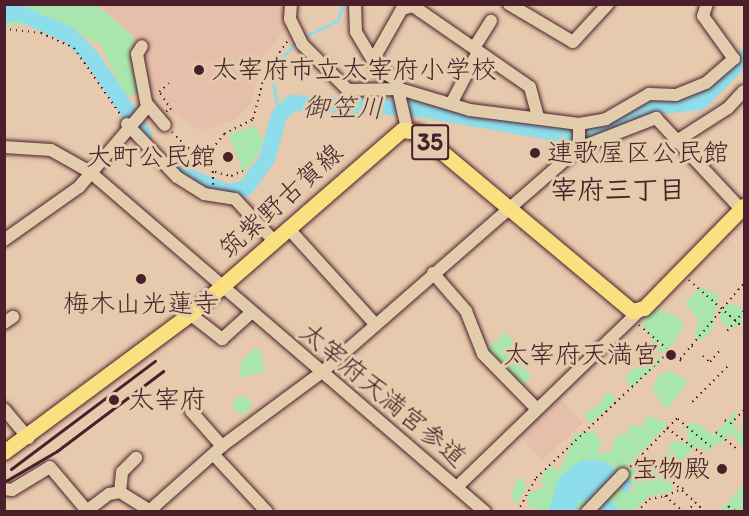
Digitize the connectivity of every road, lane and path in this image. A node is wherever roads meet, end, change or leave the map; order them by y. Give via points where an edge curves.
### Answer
1 (291, 4) edge
2 (355, 4) edge
3 (509, 4) edge
4 (707, 4) edge
5 (602, 6) edge
6 (399, 7) edge
7 (492, 21) dead end
8 (4, 29) edge
9 (299, 37) junction
10 (142, 46) dead end
11 (476, 50) junction
12 (373, 60) junction
13 (169, 83) dead end
14 (401, 91) junction
15 (744, 91) edge
16 (663, 98) junction
17 (147, 105) junction
18 (451, 105) junction
19 (538, 116) junction
20 (657, 116) junction
21 (407, 122) junction
22 (127, 124) junction
23 (165, 125) joint
24 (579, 126) junction
25 (675, 142) junction
26 (4, 147) edge
27 (579, 147) junction
28 (211, 157) junction
29 (243, 171) dead end
30 (90, 172) junction
31 (214, 172) junction
32 (214, 176) dead end
33 (507, 208) junction
34 (743, 208) edge
35 (288, 228) junction
36 (4, 240) edge
37 (274, 241) junction
38 (679, 272) junction
39 (433, 273) junction
40 (744, 283) edge
41 (222, 284) junction
42 (721, 308) junction
43 (744, 311) edge
44 (251, 313) junction
45 (190, 314) junction
46 (635, 315) junction
47 (736, 321) junction
48 (375, 324) junction
49 (744, 328) edge
50 (727, 331) dead end
51 (692, 346) junction
52 (721, 349) dead end
53 (696, 350) dead end
54 (670, 351) junction
55 (703, 356) dead end
56 (680, 359) junction
57 (684, 363) dead end
58 (729, 365) dead end
59 (322, 372) junction
60 (692, 402) dead end
61 (4, 409) edge
62 (537, 409) junction
63 (744, 410) edge
64 (191, 411) dead end
65 (725, 420) dead end
66 (667, 428) junction
67 (716, 432) dead end
68 (28, 438) junction
69 (711, 447) dead end
70 (737, 449) dead end
71 (218, 451) junction
72 (4, 452) edge
73 (642, 454) junction
74 (705, 456) dead end
75 (136, 458) dead end
76 (623, 474) joint
77 (457, 487) junction
78 (684, 488) junction
79 (4, 489) edge
80 (120, 492) junction
81 (665, 496) junction
82 (696, 501) junction
83 (589, 509) edge
84 (87, 511) edge
85 (150, 511) edge
86 (267, 511) edge
87 (735, 511) edge
88 (485, 512) edge
89 (517, 512) edge
90 (637, 512) edge
91 (686, 512) edge
92 (706, 512) edge
93 (724, 512) edge

1 - 9 street
2 - 12 street via 355,29
3 - 5 street via 573,42
4 - 16 street via 703,16 734,59 706,83
6 - 11 street via 418,8
6 - 12 street
7 - 11 street
8 - 22 path via 41,33 74,48
9 - 14 street via 348,90
9 - 28 path via 266,72 253,119 224,134
10 - 17 street via 137,54
11 - 18 street
11 - 19 street via 530,87
12 - 14 street
13 - 17 path via 159,92 171,110
14 - 18 street
14 - 21 street
15 - 25 street via 728,108
16 - 20 street
16 - 24 street via 640,97 606,119
17 - 22 street
17 - 23 street
18 - 19 street
19 - 24 street
20 - 25 street
20 - 27 street
21 - 33 main road, 35
21 - 35 main road, 筑紫野古賀線 / 35
22 - 30 street
22 - 37 street via 177,177 199,192 235,199
23 - 28 path via 188,148
24 - 27 street
25 - 34 street
26 - 30 street, 太宰府天満宮参道 via 51,150
27 - 33 street
28 - 31 path
29 - 31 path via 231,176
30 - 36 street via 79,187
30 - 41 street, 太宰府天満宮参道
31 - 32 path
33 - 39 street
33 - 46 main road, 35
34 - 38 main road
35 - 37 main road, 筑紫野古賀線 / 35
35 - 48 street
37 - 41 main road, 筑紫野古賀線 / 35
38 - 42 path
38 - 46 main road
39 - 48 street
39 - 62 street via 466,311 483,354
40 - 42 path
41 - 44 street, 太宰府天満宮参道
41 - 45 main road, 筑紫野古賀線 / 35
42 - 47 path
42 - 51 path
43 - 47 path
44 - 45 street via 222,339
44 - 59 street, 太宰府天満宮参道
45 - 68 main road, 筑紫野古賀線 / 35
46 - 54 path
46 - 62 street
47 - 49 path
47 - 50 path
48 - 59 street
51 - 53 path
51 - 56 path
52 - 55 path via 710,362
54 - 56 path
54 - 89 path via 536,478
56 - 57 path
58 - 60 path
59 - 71 street
59 - 77 street, 太宰府天満宮参道
61 - 68 street
62 - 77 street
63 - 65 path via 730,424
64 - 71 street
66 - 69 path via 678,417
66 - 73 path
66 - 74 path
67 - 70 path
68 - 72 main road, 筑紫野古賀線 / 35
71 - 85 street
71 - 86 street
73 - 76 path
73 - 78 path
75 - 80 street via 122,472
76 - 83 street
77 - 88 street, 太宰府天満宮参道
78 - 81 path
78 - 82 path
79 - 84 street via 12,490 50,467
80 - 84 street
80 - 85 street
81 - 90 path via 649,499
81 - 91 path
82 - 91 path
82 - 92 path
87 - 93 path via 729,506

